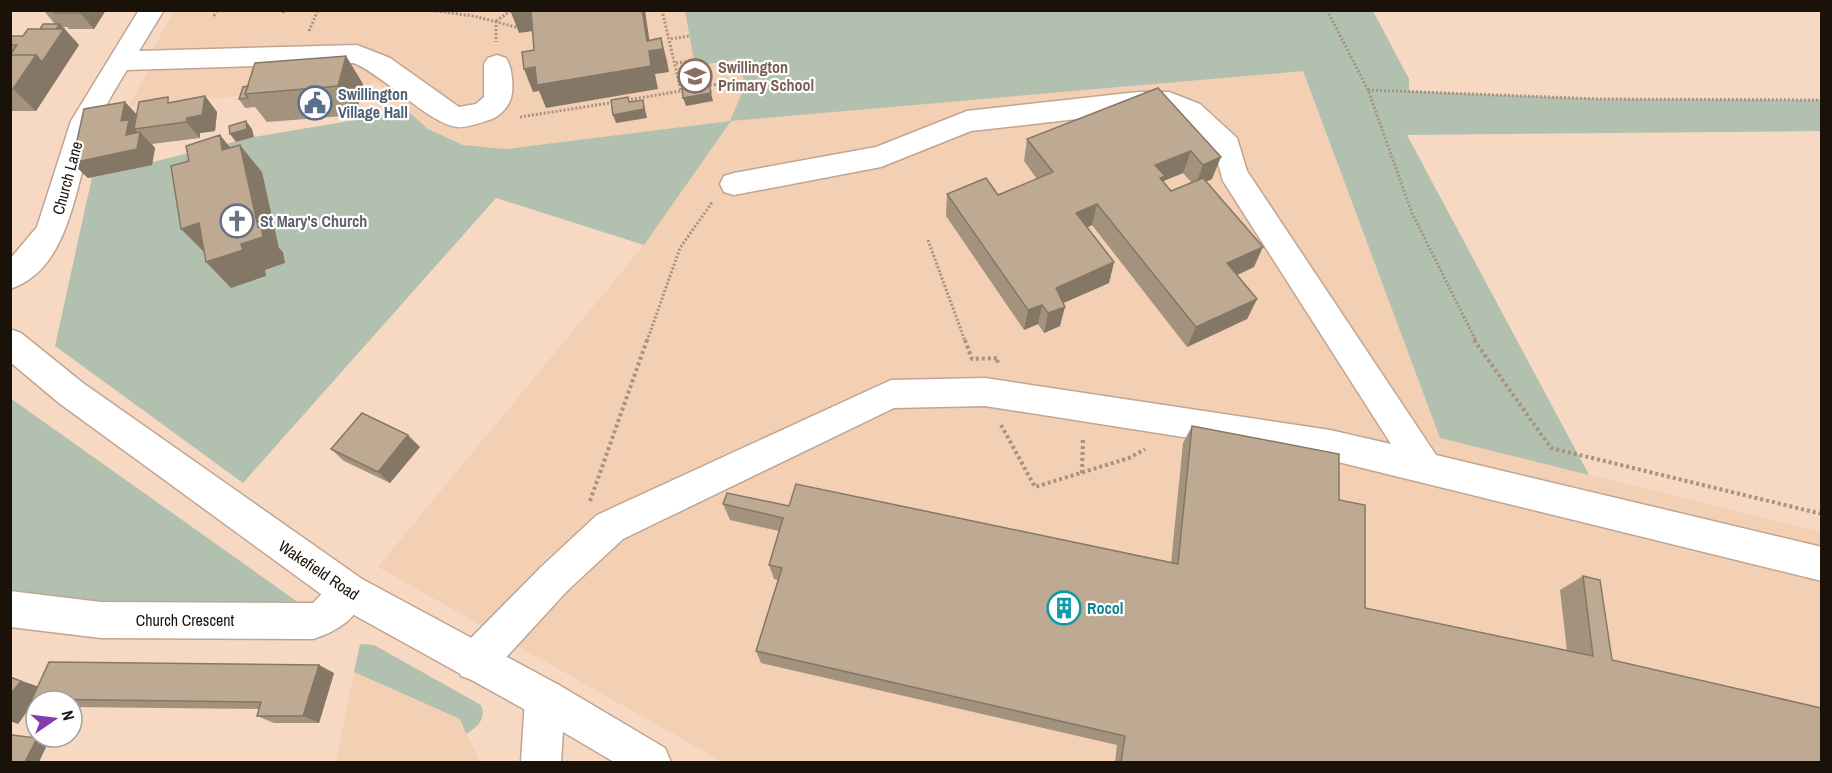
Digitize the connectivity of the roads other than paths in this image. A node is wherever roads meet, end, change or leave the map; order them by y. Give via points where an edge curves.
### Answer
1 (152, 10) edge
2 (122, 61) junction
3 (497, 64) dead end
4 (734, 184) road end
5 (10, 277) edge
6 (10, 342) edge
7 (1426, 469) junction
8 (1821, 564) edge
9 (349, 592) junction
10 (10, 609) edge
11 (475, 662) junction
12 (545, 699) junction
13 (541, 762) edge
14 (651, 762) edge

1 - 2 main road, Church Lane
2 - 3 main road via 357,54 381,64 451,115 467,117 484,112 498,96
2 - 5 main road, Church Lane via 78,137 57,220 29,263
4 - 7 main road via 881,157 967,121 1169,102 1190,111 1227,145 1233,173
6 - 9 main road, Wakefield Road via 70,393
7 - 8 main road
7 - 11 main road via 1330,445 985,392 891,394 610,527
9 - 10 main road, Church Crescent via 327,616 313,621 101,620
9 - 11 main road, Wakefield Road
11 - 12 main road, Wakefield Road
12 - 13 main road
12 - 14 main road, Wakefield Road

